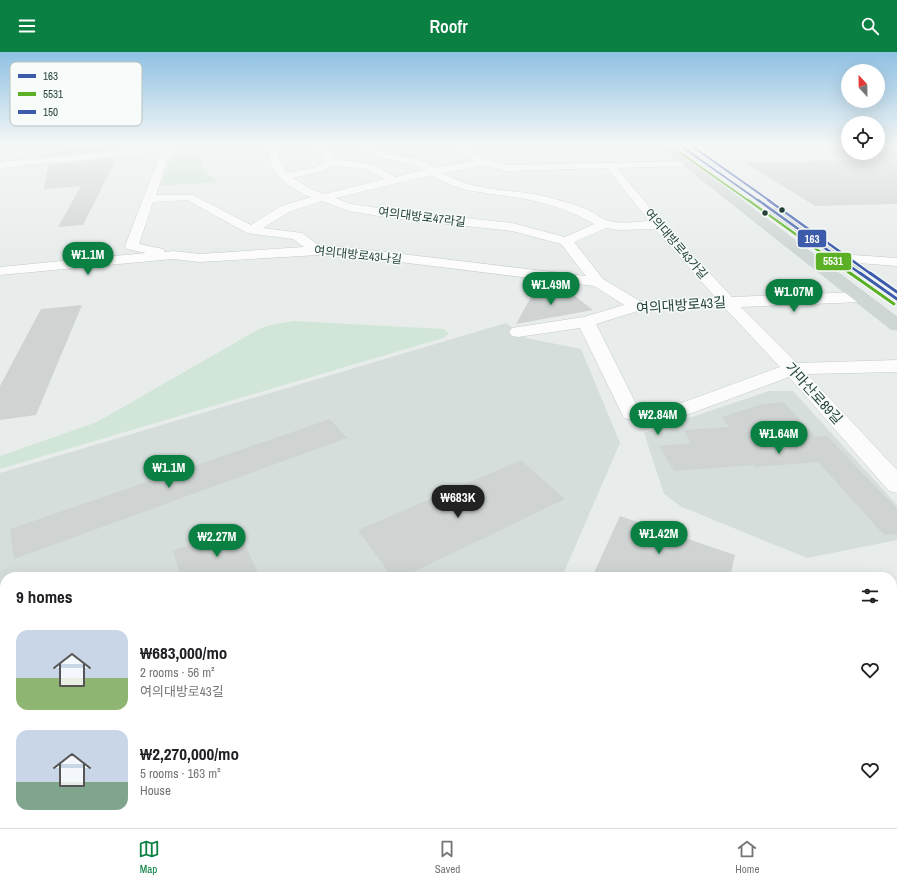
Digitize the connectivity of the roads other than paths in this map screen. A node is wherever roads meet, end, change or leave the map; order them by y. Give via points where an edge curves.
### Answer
1 (155, 180) edge
2 (289, 180) edge
3 (392, 180) edge
4 (447, 180) edge
5 (505, 180) joint
6 (622, 180) edge
7 (708, 180) edge
8 (729, 180) edge
9 (322, 197) junction
10 (149, 199) junction
11 (604, 224) junction
12 (658, 225) junction
13 (251, 230) junction
14 (566, 240) junction
15 (317, 250) junction
16 (173, 255) junction
17 (838, 258) junction
18 (811, 259) junction
19 (897, 262) edge
20 (0, 271) edge
21 (598, 282) junction
22 (860, 296) junction
23 (894, 297) edge
24 (728, 302) junction
25 (637, 306) junction
26 (586, 322) junction
27 (897, 325) edge
28 (518, 332) dead end
29 (897, 366) edge
30 (792, 369) junction
31 (897, 485) edge

1 - 10 street
2 - 9 street, 여의대방로47라길 via 307,192
3 - 9 street
4 - 5 street via 478,190
5 - 11 street via 549,201 585,213
6 - 12 street, 여의대방로43가길
7 - 18 main road
8 - 17 main road
9 - 13 street via 285,209
9 - 14 street, 여의대방로47라길 via 384,213 512,227
10 - 13 street via 188,197
10 - 16 street via 132,246
11 - 12 street
11 - 14 street
12 - 24 street, 여의대방로43가길
13 - 15 street via 297,236
14 - 21 street
15 - 16 street, 여의대방로43나길 via 200,258
15 - 21 street, 여의대방로43나길 via 335,250
16 - 20 street, 여의대방로43나길
17 - 18 main road
17 - 19 street
17 - 23 main road
18 - 22 main road
21 - 25 street, 여의대방로43나길
22 - 23 main road
22 - 24 street, 여의대방로43길
22 - 27 main road
24 - 25 street, 여의대방로43길
24 - 30 street, 가마산로89길
25 - 26 street, 여의대방로43길
26 - 28 street, 여의대방로43길
26 - 30 street via 631,414 654,420
29 - 30 street
30 - 31 street, 가마산로89길

